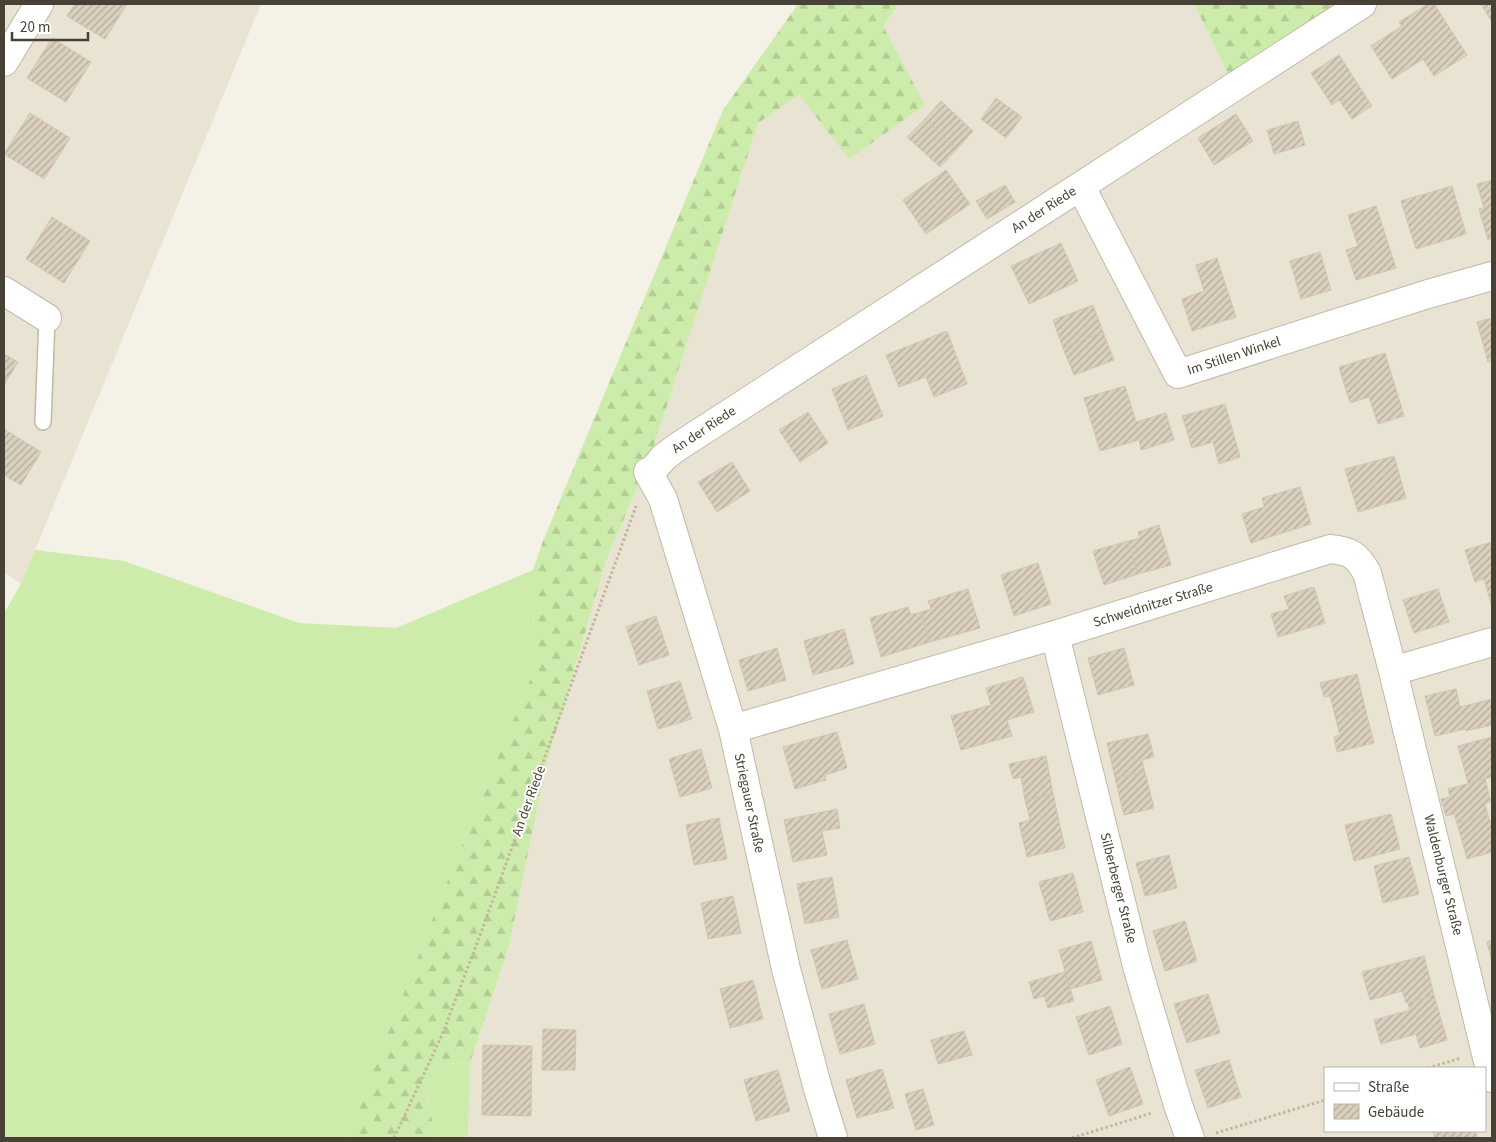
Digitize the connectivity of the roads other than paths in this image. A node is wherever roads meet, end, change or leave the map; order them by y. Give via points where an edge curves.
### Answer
1 (39, 4) edge
2 (1362, 4) edge
3 (4, 62) edge
4 (1081, 187) junction
5 (1492, 276) edge
6 (4, 291) edge
7 (47, 318) joint
8 (43, 422) dead end
9 (648, 472) joint
10 (1055, 635) junction
11 (1492, 642) edge
12 (1393, 671) junction
13 (733, 729) junction
14 (1492, 1078) edge
15 (1199, 1137) edge
16 (833, 1138) edge

1 - 3 street
2 - 4 street, An der Riede
4 - 5 street, Im Stillen Winkel via 1178,374
4 - 9 street, An der Riede via 680,446
6 - 7 street
7 - 8 lane
9 - 13 street, Striegauer Straße via 663,499
10 - 12 street, Schweidnitzer Straße via 1330,549 1341,550 1360,560 1367,573
10 - 13 street, Schweidnitzer Straße
10 - 15 street, Silberberger Straße via 1137,966 1178,1105
11 - 12 street
12 - 14 street, Waldenburger Straße
13 - 16 street, Striegauer Straße via 786,969

